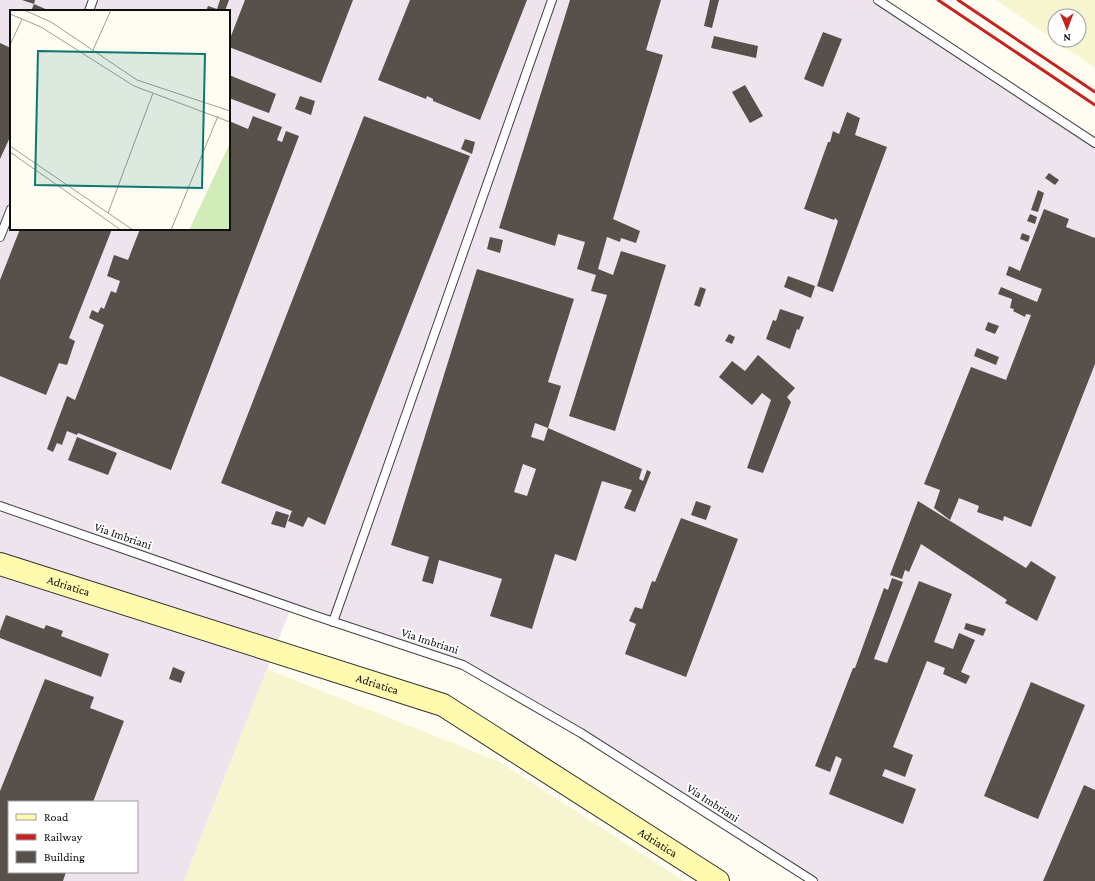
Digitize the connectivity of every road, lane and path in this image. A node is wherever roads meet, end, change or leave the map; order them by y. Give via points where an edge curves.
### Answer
1 (93, 0) edge
2 (552, 0) edge
3 (878, 0) edge
4 (89, 10) edge
5 (1095, 143) edge
6 (10, 212) edge
7 (0, 237) edge
8 (0, 506) edge
9 (0, 564) edge
10 (333, 622) junction
11 (718, 881) edge
12 (813, 881) edge

1 - 4 lane
2 - 10 lane
3 - 5 lane
6 - 7 lane
8 - 10 lane, Via Imbriani
9 - 11 main road, Adriatica via 442,705
10 - 12 lane, Via Imbriani via 463,665 581,732

